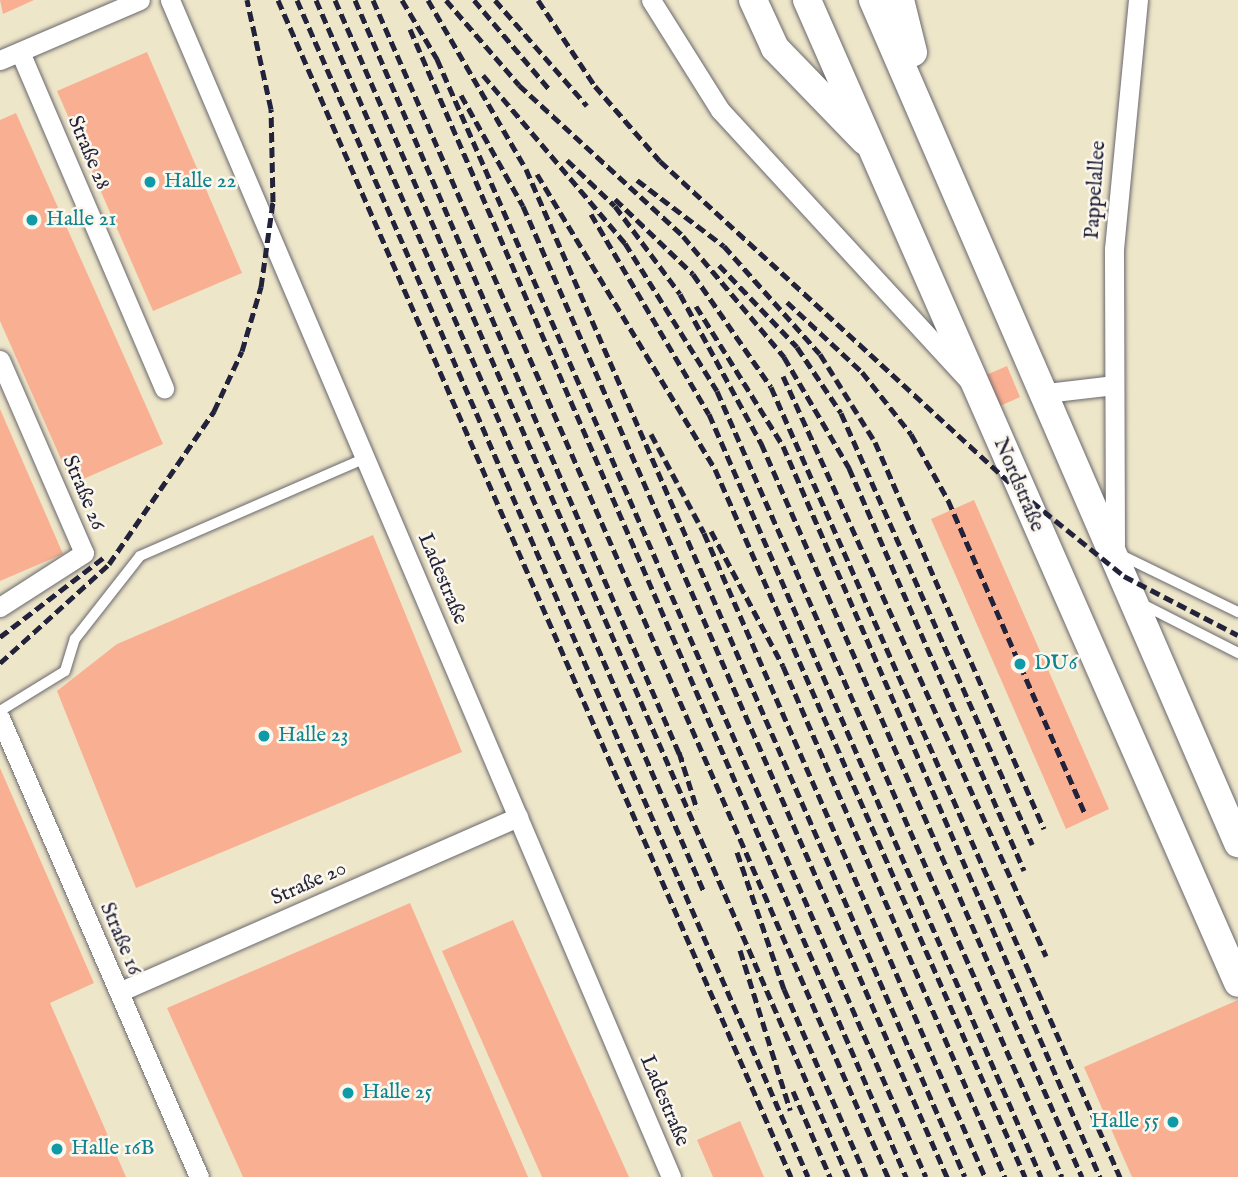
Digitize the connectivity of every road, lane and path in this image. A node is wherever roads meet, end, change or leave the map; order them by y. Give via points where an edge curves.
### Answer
1 (140, 0) edge
2 (170, 0) edge
3 (651, 0) edge
4 (754, 0) edge
5 (807, 0) edge
6 (873, 0) edge
7 (900, 0) edge
8 (1138, 0) edge
9 (20, 52) junction
10 (0, 60) edge
11 (871, 146) junction
12 (949, 172) junction
13 (0, 360) edge
14 (1114, 385) junction
15 (164, 388) dead end
16 (976, 389) junction
17 (1046, 393) junction
18 (365, 458) junction
19 (1115, 551) junction
20 (1135, 600) junction
21 (0, 607) edge
22 (1238, 612) edge
23 (1238, 653) edge
24 (0, 711) edge
25 (0, 718) edge
26 (518, 817) junction
27 (1238, 843) edge
28 (1236, 973) edge
29 (119, 992) junction
30 (199, 1177) edge
31 (671, 1177) edge

1 - 9 street
2 - 18 street, Ladestraße
3 - 16 street via 720,110 906,320
4 - 11 street via 775,48
5 - 11 street, Nordstraße
6 - 12 street
7 - 12 street
8 - 14 street, Pappelallee via 1114,249
9 - 10 street
9 - 15 street, Straße 28
11 - 16 street, Nordstraße
12 - 17 street
13 - 21 street, Straße 26 via 84,553
14 - 17 street
14 - 19 street, Pappelallee
16 - 28 street, Nordstraße
17 - 19 street
18 - 24 lane via 140,556 75,639 65,671
18 - 26 street, Ladestraße
19 - 20 street
19 - 22 lane
20 - 23 lane
20 - 27 street
25 - 29 street, Straße 16
26 - 29 street, Straße 20
26 - 31 street, Ladestraße
29 - 30 street, Straße 16

